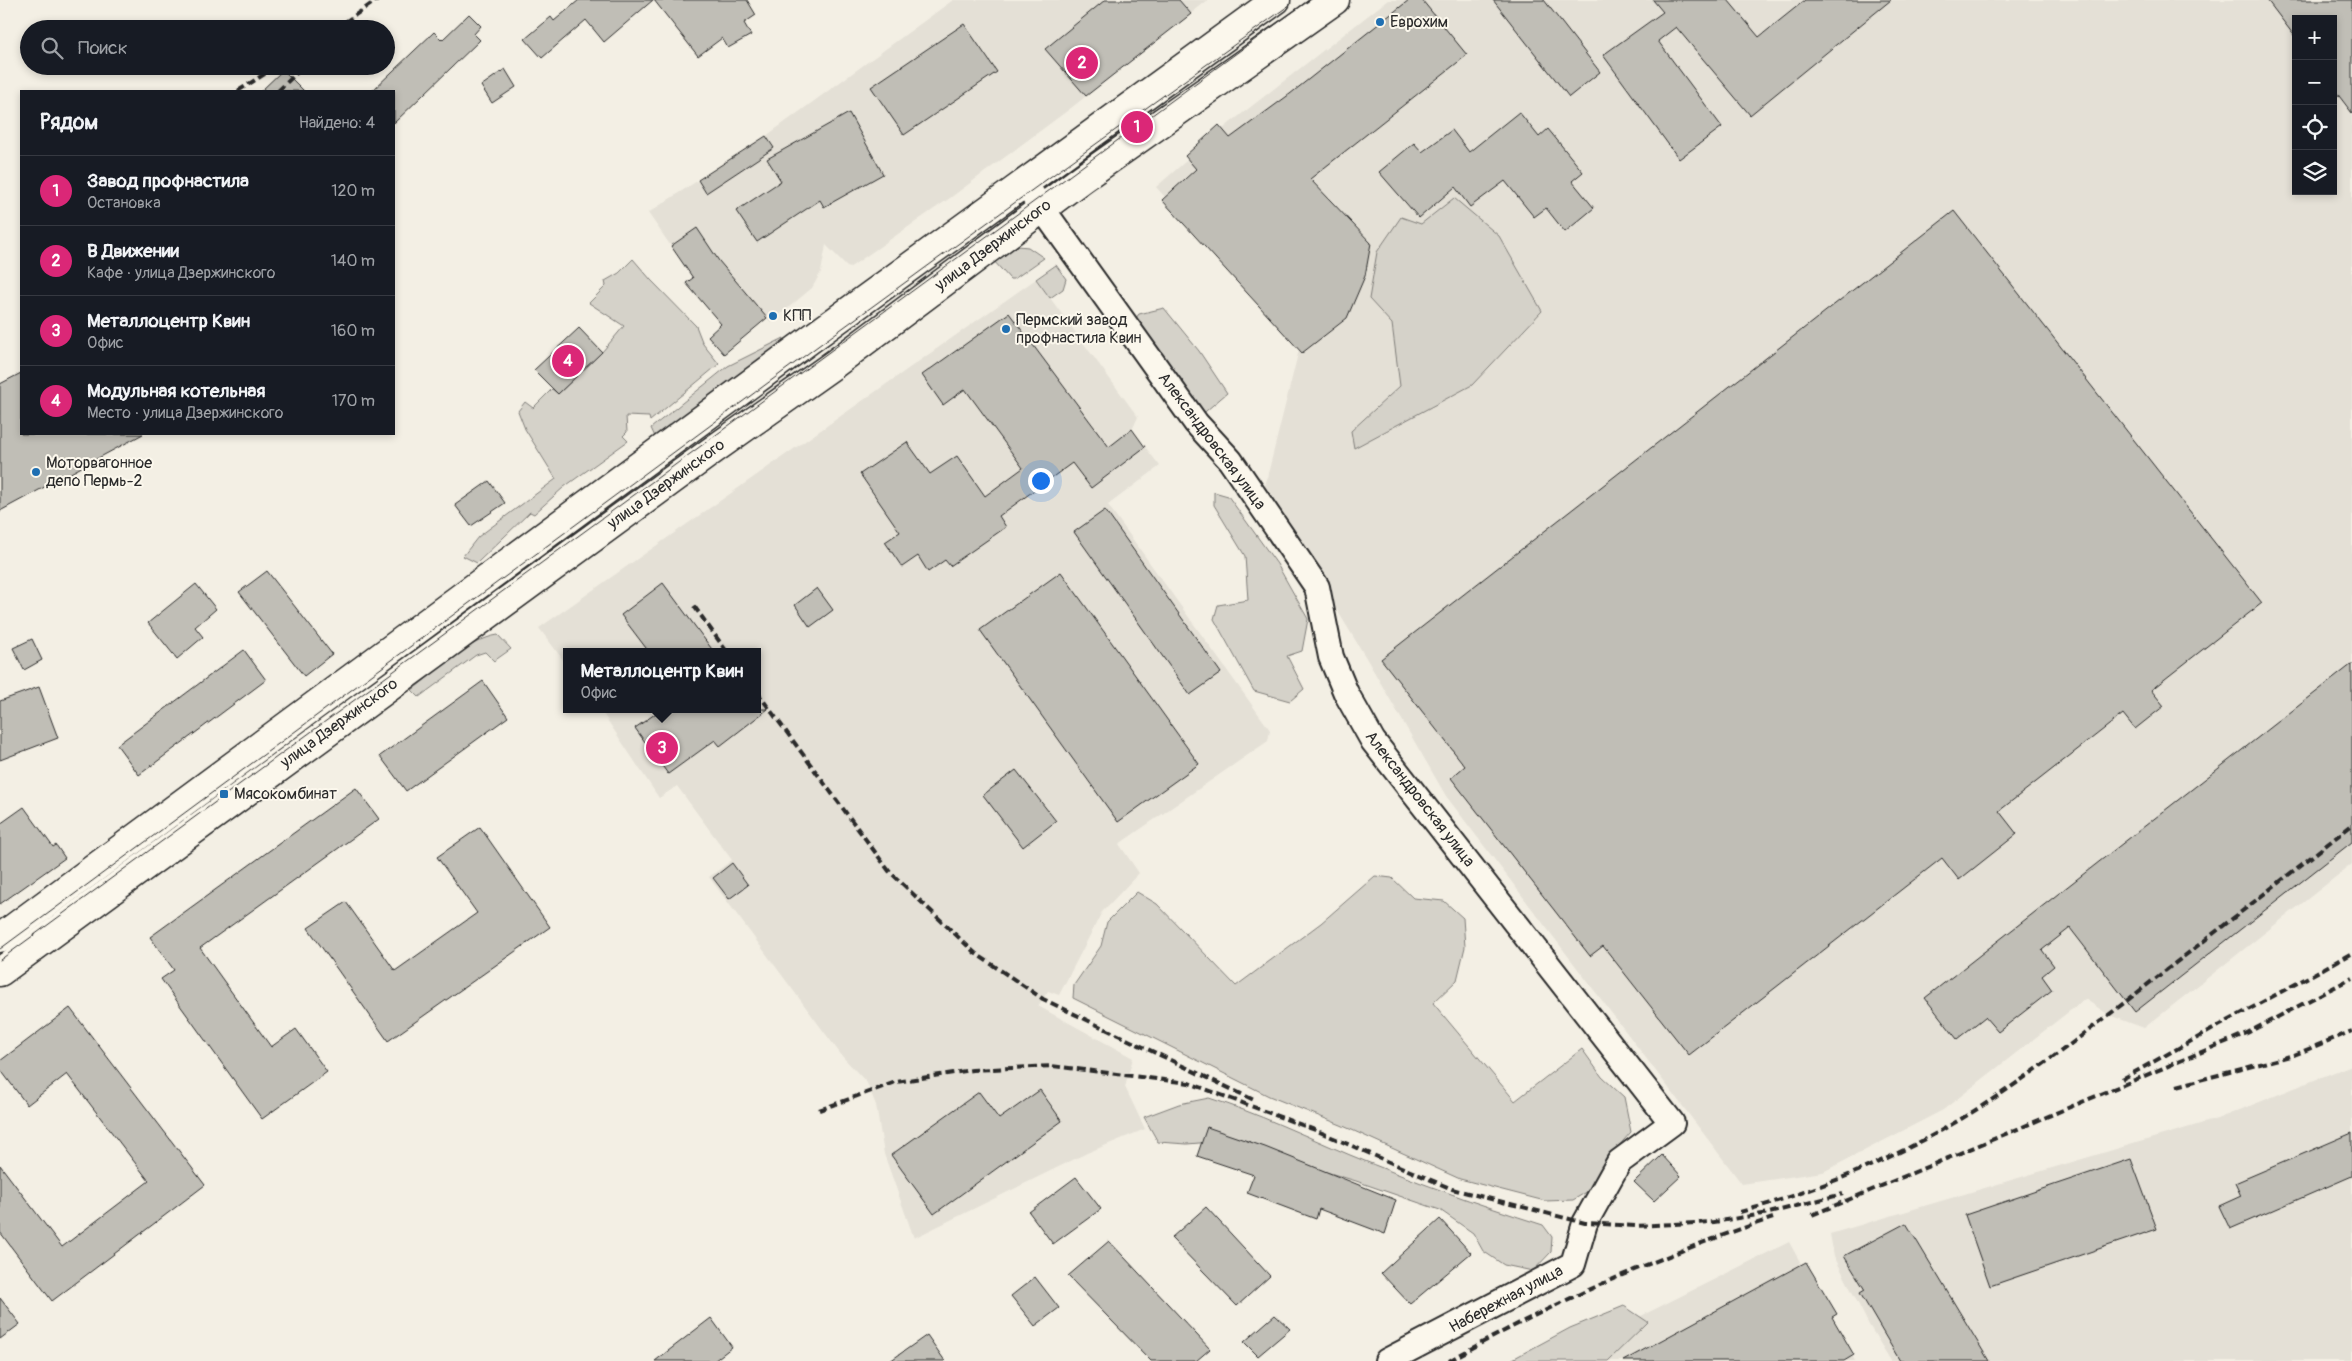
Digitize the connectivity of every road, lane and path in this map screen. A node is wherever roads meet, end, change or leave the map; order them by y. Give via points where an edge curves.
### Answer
1 (1276, 0) edge
2 (1335, 0) edge
3 (1024, 183) junction
4 (1044, 208) junction
5 (0, 938) edge
6 (0, 972) edge
7 (1672, 1122) joint
8 (1387, 1361) edge

1 - 3 main road, улица Дзержинского
2 - 4 main road, улица Дзержинского
3 - 4 street, Александровская улица
3 - 5 main road, улица Дзержинского
4 - 6 main road, улица Дзержинского
4 - 7 street, Александровская улица via 1196,423 1230,460 1317,587 1331,657 1346,693 1373,741
7 - 8 street, Набережная улица via 1619,1162 1585,1223 1573,1264

